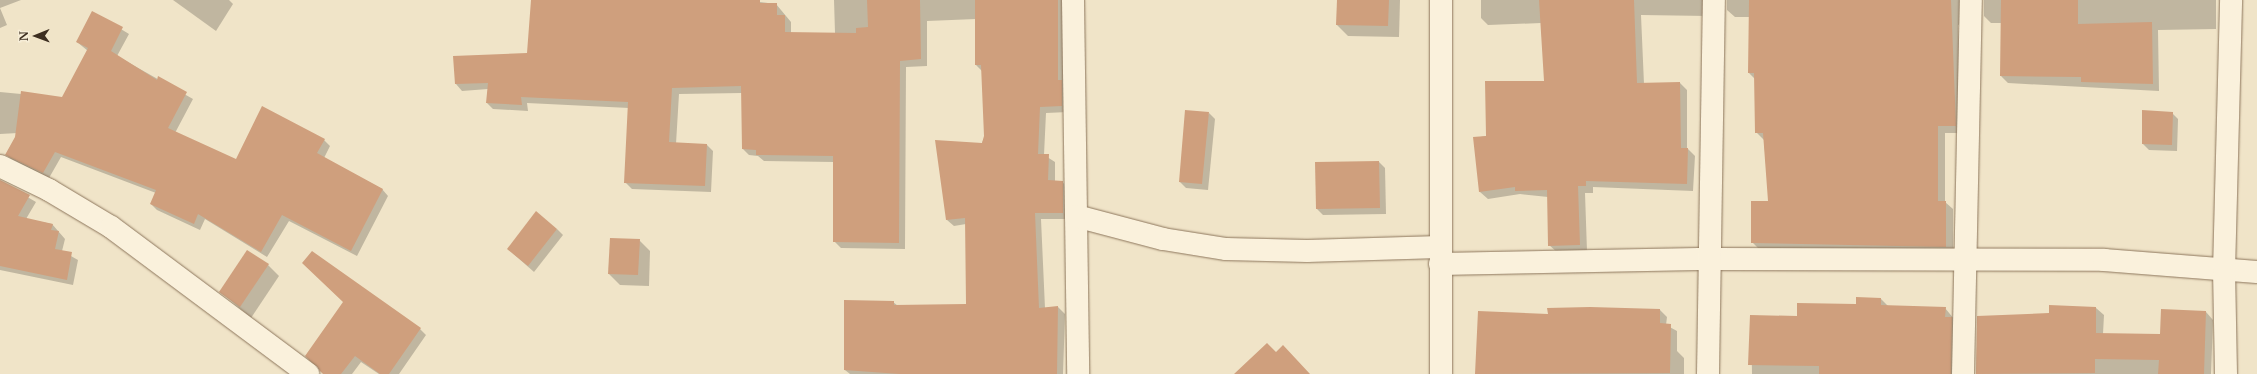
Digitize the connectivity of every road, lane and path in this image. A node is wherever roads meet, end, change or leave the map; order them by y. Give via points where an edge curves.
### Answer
1 (1073, 0) edge
2 (1441, 0) edge
3 (1714, 0) edge
4 (1971, 0) edge
5 (2231, 0) edge
6 (0, 166) edge
7 (1076, 216) junction
8 (1440, 255) junction
9 (1711, 259) junction
10 (1965, 261) junction
11 (2224, 270) junction
12 (2257, 272) edge
13 (308, 374) edge
14 (1078, 374) edge
15 (1441, 374) edge
16 (1708, 374) edge
17 (1963, 374) edge
18 (2226, 374) edge

1 - 7 street
2 - 8 street
3 - 9 street
4 - 10 street
5 - 11 street
6 - 13 street via 49,190 111,227
7 - 8 street via 1163,239 1226,249
7 - 14 street
8 - 9 street
8 - 15 street
9 - 10 street
9 - 16 street
10 - 11 street via 2153,262
10 - 17 street
11 - 12 street
11 - 18 street

